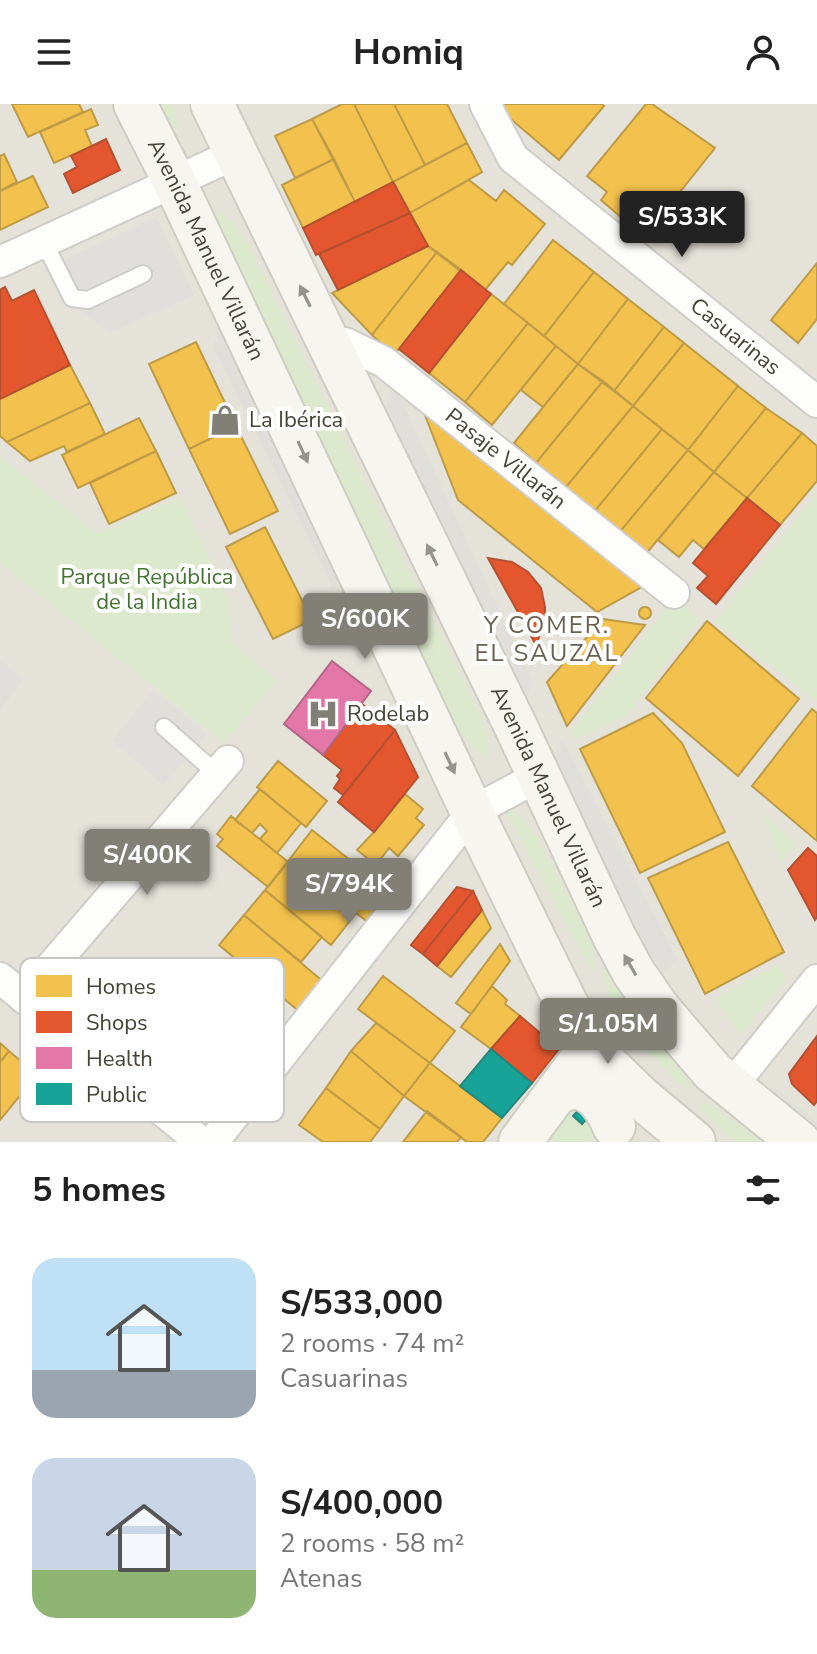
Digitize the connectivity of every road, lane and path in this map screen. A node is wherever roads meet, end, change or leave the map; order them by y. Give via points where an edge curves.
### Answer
1 (135, 104) edge
2 (212, 104) edge
3 (485, 104) edge
4 (235, 154) junction
5 (175, 183) junction
6 (44, 242) junction
7 (0, 262) edge
8 (143, 274) dead end
9 (330, 345) junction
10 (817, 402) edge
11 (674, 593) dead end
12 (164, 727) dead end
13 (222, 767) joint
14 (539, 776) junction
15 (472, 812) junction
16 (58, 958) edge
17 (0, 978) edge
18 (817, 980) edge
19 (20, 995) edge
20 (590, 1048) junction
21 (284, 1052) edge
22 (730, 1088) junction
23 (558, 1091) junction
24 (618, 1121) edge
25 (176, 1122) edge
26 (229, 1122) edge
27 (201, 1142) edge
28 (213, 1142) edge
29 (520, 1142) edge
30 (694, 1142) edge
31 (799, 1142) edge

1 - 5 main road, Avenida Manuel Villarán
2 - 4 main road, Avenida Manuel Villarán
3 - 10 street, Casuarinas via 513,158
4 - 5 street
9 -> 4 main road, Avenida Manuel Villarán
5 - 6 street
5 -> 15 main road, Avenida Manuel Villarán
6 - 7 street
6 - 8 lane via 72,298 88,300
9 - 11 street, Pasaje Villarán via 345,343 384,362
14 -> 9 main road, Avenida Manuel Villarán
12 - 13 lane
13 - 16 street
14 - 15 street
22 -> 14 main road, Avenida Manuel Villarán via 634,973
15 - 20 main road, Avenida Manuel Villarán
15 - 21 street
17 - 19 street
18 - 22 street
20 - 23 main road
20 - 24 main road, Avenida Manuel Villarán
22 - 31 main road, Avenida Manuel Villarán
23 - 24 main road via 589,1092
23 - 29 main road
24 - 30 main road, Avenida Manuel Villarán
25 - 27 street
26 - 28 street

